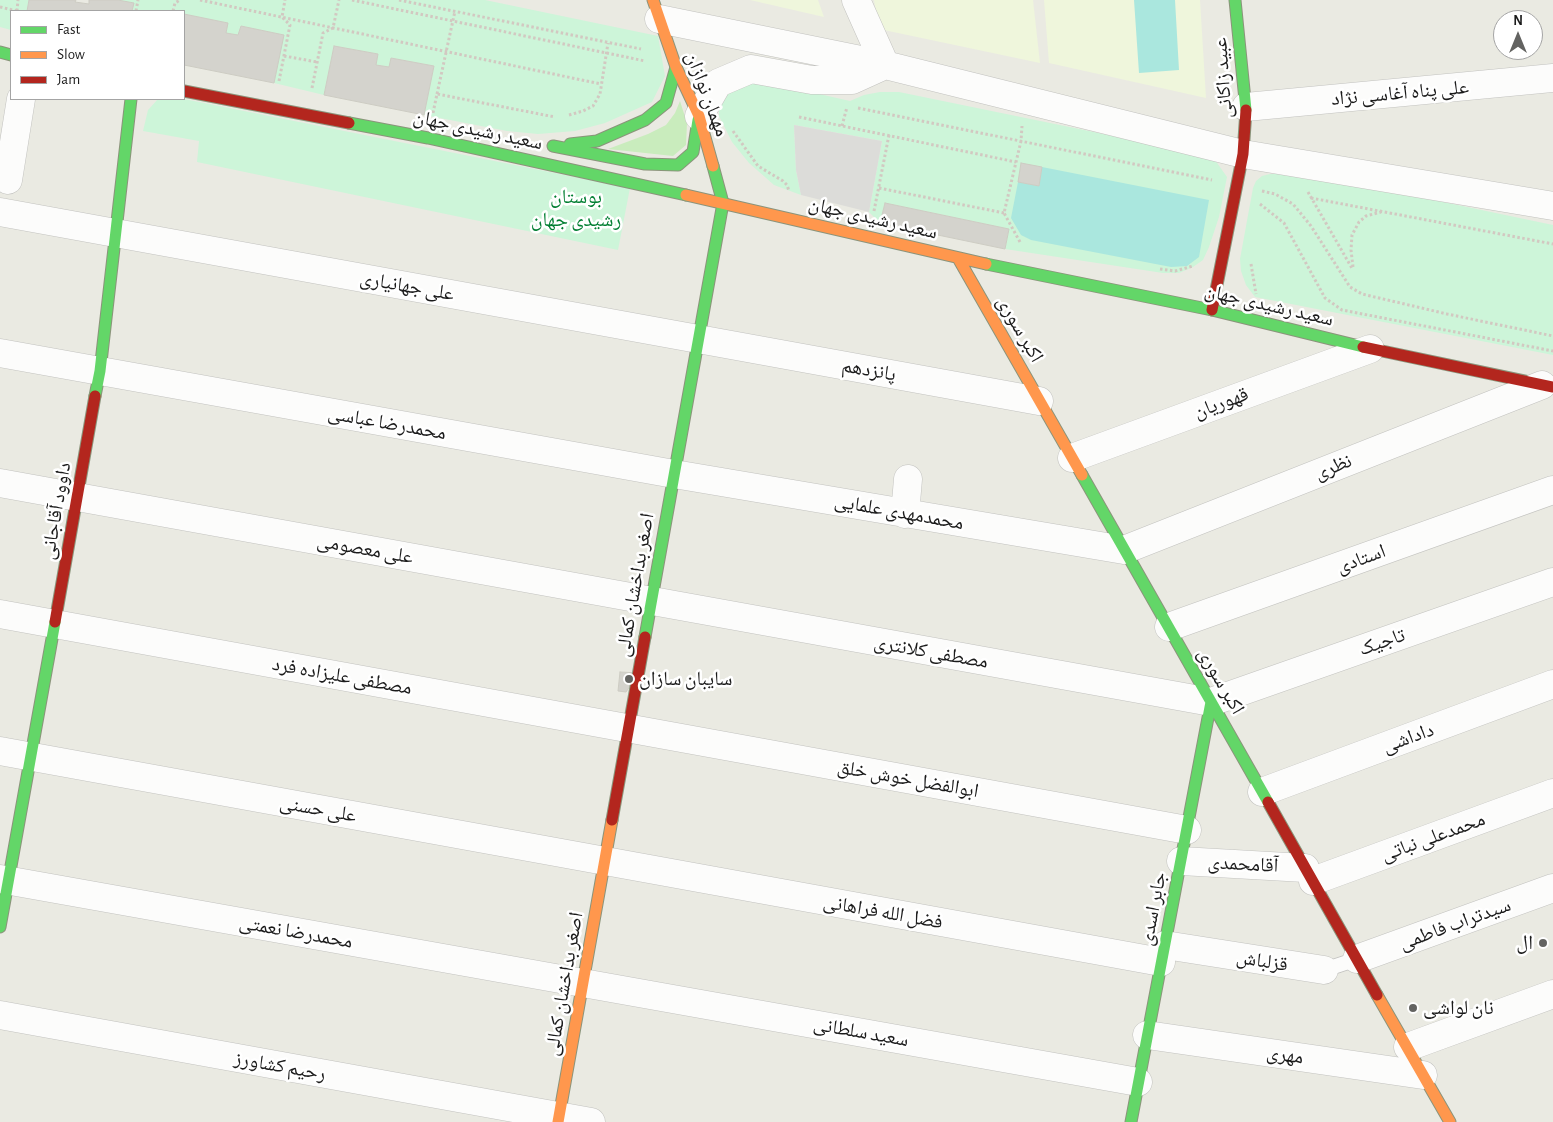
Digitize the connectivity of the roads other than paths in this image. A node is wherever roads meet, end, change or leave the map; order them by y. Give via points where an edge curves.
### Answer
1 (856, 0) edge
2 (1235, 0) edge
3 (656, 10) edge
4 (885, 65) junction
5 (676, 67) junction
6 (1553, 78) edge
7 (185, 91) edge
8 (21, 100) edge
9 (131, 100) edge
10 (1246, 107) junction
11 (698, 116) junction
12 (1243, 154) junction
13 (8, 180) dead end
14 (723, 202) junction
15 (1553, 206) edge
16 (0, 212) edge
17 (115, 232) junction
18 (958, 258) junction
19 (1212, 310) junction
20 (698, 340) junction
21 (1370, 349) junction
22 (0, 353) edge
23 (100, 371) junction
24 (1547, 386) edge
25 (1040, 401) junction
26 (1072, 458) junction
27 (674, 474) junction
28 (908, 479) dead end
29 (0, 483) edge
30 (1553, 490) edge
31 (78, 497) junction
32 (905, 514) junction
33 (1124, 550) junction
34 (1553, 582) edge
35 (652, 601) junction
36 (0, 614) edge
37 (55, 624) junction
38 (1168, 627) junction
39 (1553, 684) edge
40 (1211, 702) junction
41 (629, 728) junction
42 (0, 751) edge
43 (31, 756) junction
44 (1262, 792) junction
45 (1553, 793) edge
46 (1187, 830) junction
47 (605, 861) junction
48 (1181, 861) junction
49 (1309, 874) junction
50 (4, 880) edge
51 (1553, 888) edge
52 (0, 927) edge
53 (1163, 954) junction
54 (1358, 959) junction
55 (1324, 970) joint
56 (583, 983) junction
57 (1553, 994) edge
58 (0, 1015) edge
59 (1147, 1035) junction
60 (1408, 1047) junction
61 (1423, 1075) junction
62 (1138, 1082) junction
63 (559, 1119) edge
64 (591, 1122) edge
65 (1131, 1122) edge
66 (1450, 1122) edge

1 - 4 street
2 - 10 street, عبید زاکانی
3 - 4 street
3 - 5 street, مهمان نوازان
4 - 11 street via 852,80 812,80 751,69 718,83
4 - 12 street
5 - 11 street, مهمان نوازان
5 - 11 street, سعید رشیدی جهان via 666,103 646,120 597,141 549,145 645,164 678,165 693,152
6 - 10 street, علی پناه آغاسی نژاد
7 - 14 street, سعید رشیدی جهان via 428,138
8 - 13 street
9 - 17 street, داوود آقاجانی
10 - 12 street, عبید زاکانی
11 - 14 street, مهمان نوازان
12 - 15 street
12 - 19 street, عبید زاکانی
14 - 18 street, سعید رشیدی جهان
14 - 20 street, اصغر بداخشان کمالی
16 - 17 street, علی جهانیاری
17 - 20 street, علی جهانیاری
17 - 23 street, داوود آقاجانی
18 - 19 street, سعید رشیدی جهان
18 - 25 street, اکبر سوری
19 - 21 street, سعید رشیدی جهان
20 - 25 street, پانزدهم
20 - 27 street, اصغر بداخشان کمالی
21 - 24 street, سعید رشیدی جهان
21 - 26 street, قهوریان
22 - 23 street, محمدرضا عباسی
23 - 27 street, محمدرضا عباسی
23 - 31 street, داوود آقاجانی
24 - 33 street, نظری
25 - 26 street, اکبر سوری
26 - 33 street, اکبر سوری
27 - 32 street, محمدمهدی علمایی
27 - 35 street, اصغر بداخشان کمالی
28 - 32 street
29 - 31 street, علی معصومی
30 - 38 street, استادی
31 - 35 street, علی معصومی
31 - 37 street, داوود آقاجانی
32 - 33 street, محمدمهدی علمایی
33 - 38 street, اکبر سوری
34 - 40 street, تاجیک
35 - 40 street, مصطفی کلانتری
35 - 41 street, اصغر بداخشان کمالی
36 - 37 street, مصطفی علیزاده فرد
37 - 41 street, مصطفی علیزاده فرد
37 - 43 street, داوود آقاجانی
38 - 40 street, اکبر سوری
39 - 44 street, داداشی
40 - 44 street, اکبر سوری
40 - 46 street, جابر اسدی
41 - 46 street, ابوالفضل خوش خلق
41 - 47 street, اصغر بداخشان کمالی
42 - 43 street, علی حسنی
43 - 47 street, علی حسنی
43 - 50 street, داوود آقاجانی
44 - 49 street, اکبر سوری
45 - 49 street, محمدعلی نباتی
46 - 48 street, جابر اسدی
47 - 53 street, فضل الله فراهانی
47 - 56 street, اصغر بداخشان کمالی
48 - 49 street, آقامحمدی
48 - 53 street, جابر اسدی
49 - 54 street, اکبر سوری
50 - 52 street, داوود آقاجانی
50 - 56 street, محمدرضا نعمتی
51 - 54 street, سیدتراب فاطمی
53 - 55 street, قزلباش
53 - 59 street, جابر اسدی
54 - 55 lane, قزلباش
54 - 60 street, اکبر سوری
56 - 62 street, سعید سلطانی
56 - 63 street, اصغر بداخشان کمالی
57 - 60 street
58 - 63 street, رحیم کشاورز
59 - 61 street, مهری
59 - 62 street, جابر اسدی
60 - 61 street, اکبر سوری
61 - 66 street, اکبر سوری
62 - 65 street, جابر اسدی
63 - 64 street, رحیم کشاورز

